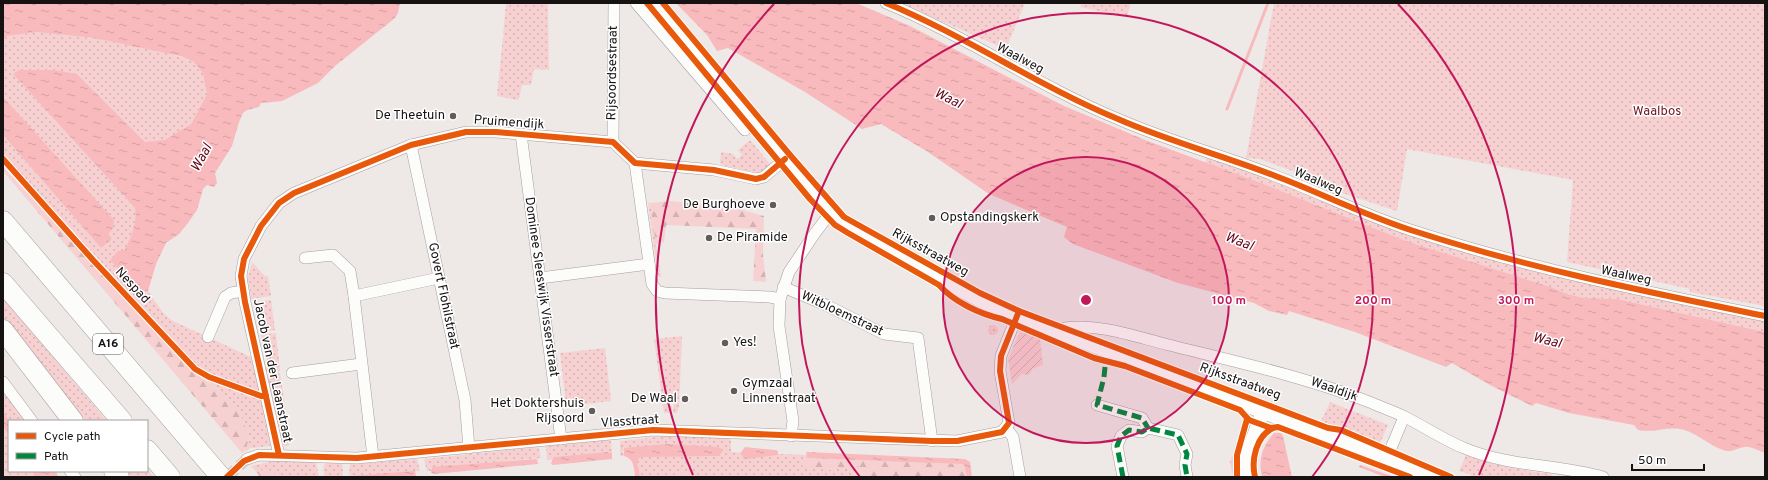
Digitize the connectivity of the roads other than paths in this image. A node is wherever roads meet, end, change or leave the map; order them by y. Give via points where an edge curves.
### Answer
1 (614, 3) edge
2 (636, 3) edge
3 (654, 3) edge
4 (886, 3) edge
5 (691, 57) junction
6 (521, 134) junction
7 (613, 142) junction
8 (410, 145) junction
9 (785, 159) junction
10 (635, 163) junction
11 (831, 212) junction
12 (3, 221) edge
13 (305, 258) dead end
14 (649, 264) junction
15 (439, 278) junction
16 (540, 278) junction
17 (3, 283) edge
18 (783, 287) junction
19 (243, 291) junction
20 (354, 296) junction
21 (780, 300) junction
22 (1017, 316) junction
23 (1765, 316) edge
24 (3, 330) edge
25 (1062, 334) junction
26 (208, 337) dead end
27 (361, 364) junction
28 (292, 372) dead end
29 (3, 382) edge
30 (1096, 405) dead end
31 (1263, 411) junction
32 (1404, 417) junction
33 (31, 420) edge
34 (72, 420) edge
35 (121, 420) edge
36 (1006, 428) junction
37 (1148, 428) junction
38 (791, 436) junction
39 (561, 439) junction
40 (932, 441) junction
41 (469, 448) junction
42 (148, 451) edge
43 (279, 455) junction
44 (373, 457) junction
45 (248, 459) tunnel mouth
46 (1386, 460) junction
47 (217, 472) edge
48 (170, 477) edge
49 (1020, 477) edge
50 (1123, 477) edge
51 (1187, 477) edge
52 (1247, 477) edge
53 (1431, 477) edge
54 (1603, 477) edge

1 - 7 street, Rijsoordsestraat
2 - 5 street, Rijksstraatweg
3 - 5 street, Rijksstraatweg
4 - 23 street, Waalweg via 948,33 1045,86 1116,119 1274,175 1396,225 1554,272
5 - 9 street, Rijksstraatweg via 754,122
6 - 7 street, Pruimendijk
6 - 8 street, Pruimendijk via 466,132
6 - 16 street, Dominee Sleeswijk Visserstraat
7 - 10 street
8 - 15 street, Govert Flohilstraat
8 - 19 street, Pruimendijk via 294,193 279,203 261,226 244,259 241,276
9 - 10 street via 764,177 756,179 714,170
9 - 11 street, Rijksstraatweg
10 - 14 street
11 - 18 street via 813,236
11 - 22 street, Rijksstraatweg via 848,227 961,291
12 - 47 highway, A16
13 - 20 street via 333,255 350,270
14 - 16 street
14 - 21 street via 652,284 657,291 770,297
15 - 20 street
15 - 41 street, Govert Flohilstraat via 465,400
16 - 39 street, Dominee Sleeswijk Visserstraat
17 - 35 highway
18 - 21 street
18 - 40 street, Witbloemstraat via 884,334 918,338
19 - 26 street via 225,297
19 - 43 street, Jacob van der Laanstraat
20 - 27 street
21 - 38 street via 779,326 793,421
22 - 25 street, Rijksstraatweg
22 - 36 street via 1001,356 1000,371 1009,423
24 - 34 highway
25 - 31 street, Rijksstraatweg
25 - 32 street, Waaldijk via 1065,328 1079,326 1117,332 1272,370 1333,389
27 - 28 street
27 - 44 street
29 - 33 street
30 - 37 street via 1142,418
31 - 46 street, Rijksstraatweg
31 - 52 street via 1246,458
32 - 46 street
32 - 54 street, Waaldijk via 1464,448 1492,457 1584,471
36 - 40 street, Vlasstraat via 1002,432 957,441
36 - 49 street via 1013,437
37 - 50 street via 1142,432 1128,430 1120,436 1118,446
37 - 51 street via 1178,435 1187,454
38 - 39 street, Vlasstraat via 653,430
38 - 40 street, Vlasstraat
39 - 41 street, Vlasstraat
41 - 44 street, Vlasstraat
42 - 48 highway
43 - 44 street, Vlasstraat
43 - 45 street via 259,455
46 - 53 street, Rijksstraatweg

